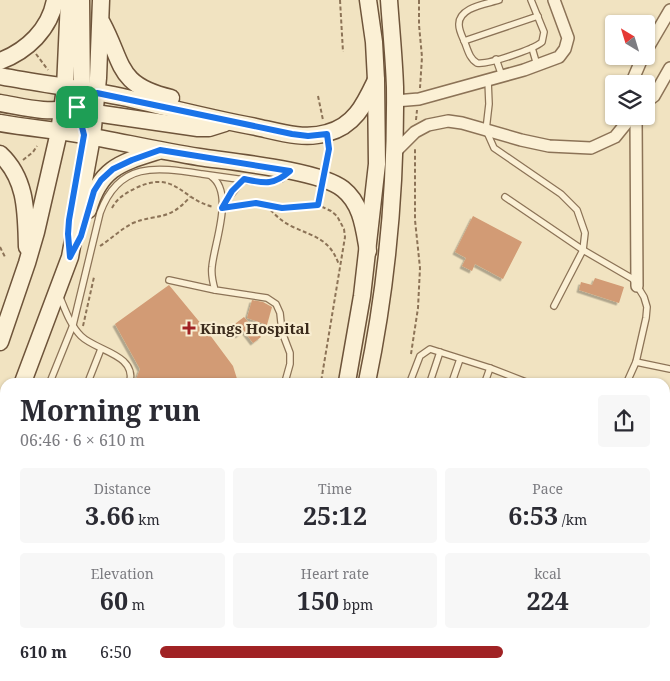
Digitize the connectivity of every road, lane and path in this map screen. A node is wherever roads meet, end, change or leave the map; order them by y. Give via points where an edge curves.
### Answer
1 (55, 0) edge
2 (69, 0) edge
3 (81, 0) edge
4 (101, 0) edge
5 (340, 0) edge
6 (368, 0) edge
7 (389, 0) edge
8 (420, 0) edge
9 (499, 0) edge
10 (531, 0) edge
11 (554, 0) edge
12 (670, 10) edge
13 (538, 16) junction
14 (100, 20) junction
15 (655, 36) edge
16 (464, 41) junction
17 (532, 48) junction
18 (343, 52) dead end
19 (496, 59) junction
20 (0, 61) edge
21 (537, 65) junction
22 (670, 68) edge
23 (0, 76) edge
24 (502, 76) junction
25 (376, 80) junction
26 (488, 80) junction
27 (655, 94) edge
28 (318, 96) dead end
29 (419, 99) junction
30 (395, 101) junction
31 (0, 103) edge
32 (81, 104) junction
33 (228, 122) junction
34 (0, 123) edge
35 (625, 125) edge
36 (636, 125) edge
37 (486, 130) junction
38 (59, 132) junction
39 (415, 132) junction
40 (327, 134) junction
41 (88, 136) junction
42 (160, 150) junction
43 (0, 154) edge
44 (393, 154) junction
45 (290, 171) junction
46 (210, 175) junction
47 (244, 179) junction
48 (323, 179) junction
49 (190, 197) junction
50 (505, 197) dead end
51 (265, 204) junction
52 (318, 205) junction
53 (222, 206) junction
54 (111, 211) dead end
55 (102, 238) dead end
56 (0, 247) edge
57 (583, 250) junction
58 (368, 251) junction
59 (5, 257) dead end
60 (70, 257) junction
61 (28, 263) junction
62 (339, 268) junction
63 (94, 273) dead end
64 (169, 280) dead end
65 (637, 286) junction
66 (215, 290) junction
67 (58, 291) junction
68 (554, 306) dead end
69 (72, 325) junction
70 (81, 336) junction
71 (0, 342) edge
72 (100, 348) junction
73 (440, 352) junction
74 (410, 357) dead end
75 (460, 359) junction
76 (636, 362) junction
77 (490, 368) junction
78 (670, 369) edge
79 (24, 378) edge
80 (52, 378) edge
81 (89, 378) edge
82 (130, 378) edge
83 (286, 378) edge
84 (322, 378) edge
85 (348, 378) edge
86 (368, 378) edge
87 (412, 378) edge
88 (431, 378) edge
89 (453, 378) edge
90 (486, 378) edge
91 (509, 378) edge
92 (628, 378) edge

1 - 20 street via 49,18 33,42
2 - 32 street
3 - 32 street
4 - 14 street
5 - 18 path
6 - 25 street
7 - 30 street
8 - 29 path via 422,58
9 - 16 lane via 464,13 459,20
10 - 13 lane
11 - 21 street via 568,38 559,57
12 - 15 street
13 - 16 lane
13 - 17 lane via 544,38
14 - 32 street
14 - 33 street via 119,64 132,80 149,92 198,105
16 - 19 lane via 474,61 484,64
17 - 19 lane
17 - 21 lane
19 - 24 lane
21 - 24 street
22 - 27 street
23 - 32 street
24 - 26 street
25 - 40 street via 363,107 353,119
25 - 58 street via 377,164
26 - 29 street
26 - 37 lane
28 - 40 path
29 - 30 street
29 - 39 path
30 - 44 street
31 - 32 street via 42,110
32 - 33 street via 198,128
32 - 38 street
32 - 41 street
33 - 40 street via 308,136
34 - 38 street
35 - 37 street via 615,137 591,148 549,146
36 - 65 street
37 - 39 street via 448,122 428,125
37 - 57 lane via 494,148 561,194 577,210 584,233
38 - 41 street
38 - 61 street
39 - 44 street
39 - 74 path via 415,220 420,268 417,321
40 - 48 path via 329,149
41 - 42 street
41 - 60 street
42 - 45 street
42 - 60 street via 120,165 101,180
43 - 61 street via 12,167 23,190
44 - 86 street via 385,268
45 - 47 lane via 274,182
45 - 48 street
46 - 47 lane
46 - 53 lane via 221,187
46 - 69 lane via 158,168 135,173 116,185 103,203
47 - 53 lane
48 - 52 path
48 - 58 street via 343,189 359,210
49 - 53 path via 205,205
49 - 54 path via 174,185 151,182 124,194
49 - 55 path via 171,213 134,223 100,246
50 - 57 lane
51 - 52 path via 282,208
51 - 53 path
51 - 62 path via 285,222 311,233 326,244
52 - 62 path via 337,216 344,229
53 - 66 lane via 212,268
56 - 59 path
57 - 65 lane via 624,273
57 - 68 lane
58 - 85 street
60 - 67 street
61 - 71 street
62 - 84 path
63 - 70 path
64 - 66 lane
65 - 76 lane via 647,307
66 - 83 lane via 267,298 276,304 290,354
67 - 69 lane
67 - 79 street
69 - 70 lane
69 - 80 lane
70 - 72 lane
72 - 81 lane
72 - 82 lane via 127,364
73 - 75 lane
73 - 87 lane via 430,349 420,356
73 - 88 lane
75 - 77 lane
75 - 89 lane
76 - 78 lane
76 - 92 lane
77 - 90 lane
77 - 91 lane

